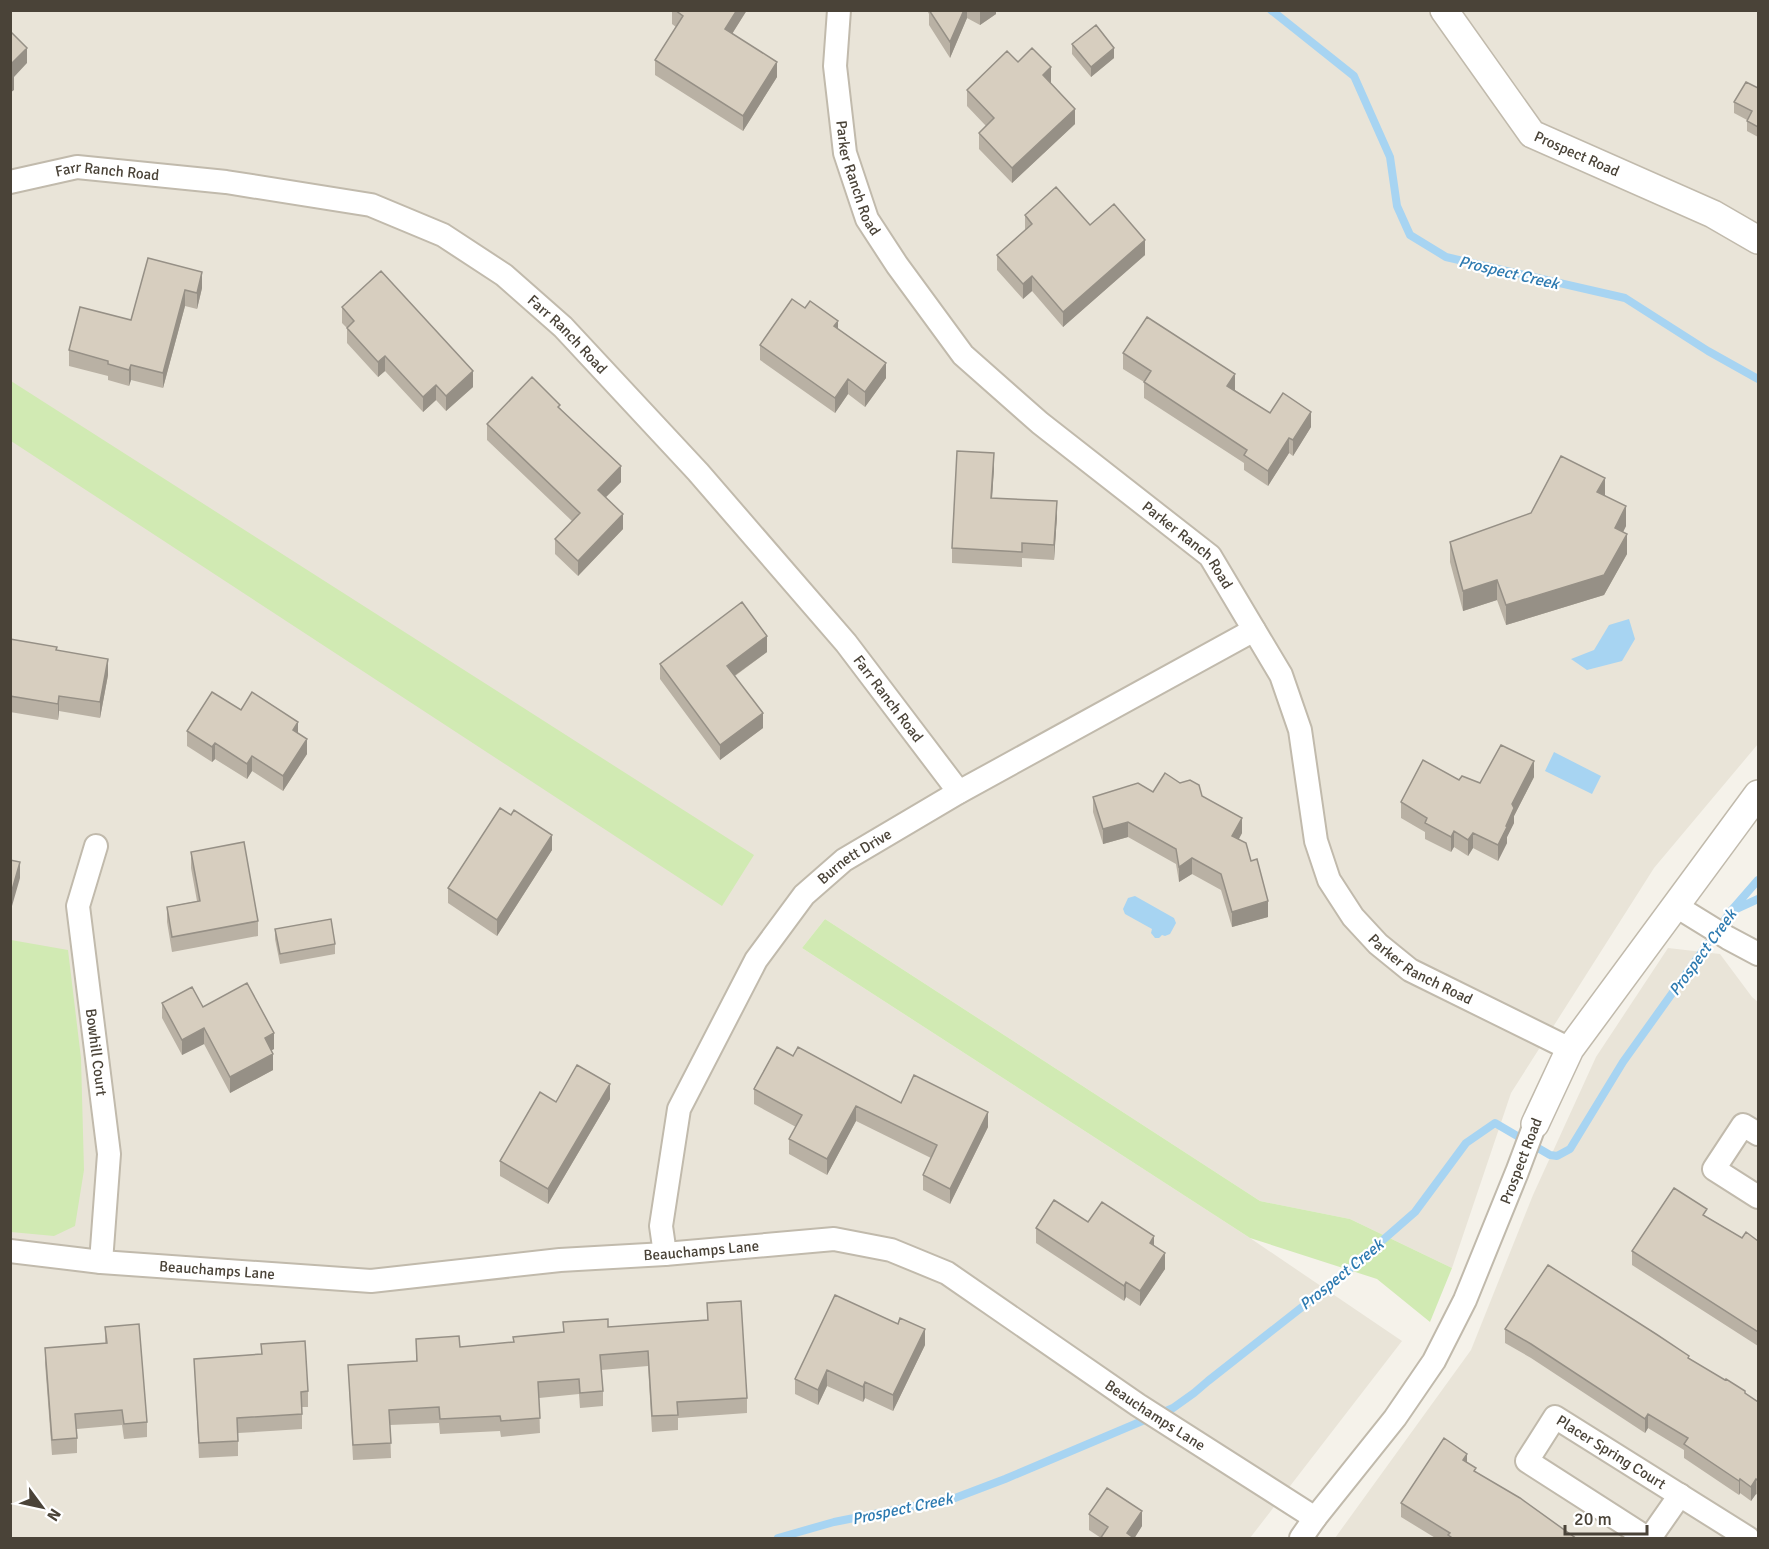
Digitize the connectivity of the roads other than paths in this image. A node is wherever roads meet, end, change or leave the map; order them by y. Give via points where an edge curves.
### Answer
1 (839, 10) edge
2 (1444, 10) edge
3 (10, 182) edge
4 (1758, 240) edge
5 (1254, 630) junction
6 (959, 792) junction
7 (1758, 794) edge
8 (96, 846) dead end
9 (1676, 906) junction
10 (1758, 954) edge
11 (1570, 1049) junction
12 (1535, 1124) joint
13 (1758, 1134) edge
14 (1758, 1197) edge
15 (10, 1251) edge
16 (665, 1254) junction
17 (101, 1262) junction
18 (1680, 1495) junction
19 (1315, 1518) junction
20 (1301, 1539) edge
21 (1648, 1539) edge
22 (1748, 1539) edge

1 - 5 street, Parker Ranch Road via 835,66 845,153 867,219 897,265 963,356 1040,423 1210,556
2 - 4 street, Prospect Road via 1532,134 1713,214
3 - 6 street, Farr Ranch Road via 77,167 225,182 371,205 443,235 504,275 563,327 698,472 846,643
5 - 6 street, Burnett Drive
5 - 11 street, Parker Ranch Road via 1281,675 1299,730 1316,841 1329,880 1353,917 1410,970
6 - 16 street, Burnett Drive via 844,860 804,895 756,960 679,1109 661,1226
7 - 9 street, Prospect Road
8 - 17 street, Bowhill Court via 78,906 109,1154
9 - 10 street
9 - 11 street, Prospect Road
11 - 12 street, Prospect Road
12 - 19 street, Prospect Road via 1465,1300 1434,1361 1395,1418
13 - 14 street via 1743,1125 1714,1169
15 - 17 street, Beauchamps Lane
16 - 17 street, Beauchamps Lane via 560,1260 371,1281
16 - 19 street, Beauchamps Lane via 834,1239 891,1250 947,1274 1138,1405
18 - 21 street, Placer Spring Court
18 - 21 street, Placer Spring Court via 1555,1417 1527,1461
18 - 22 street, Placer Spring Court
19 - 20 street, Prospect Road

